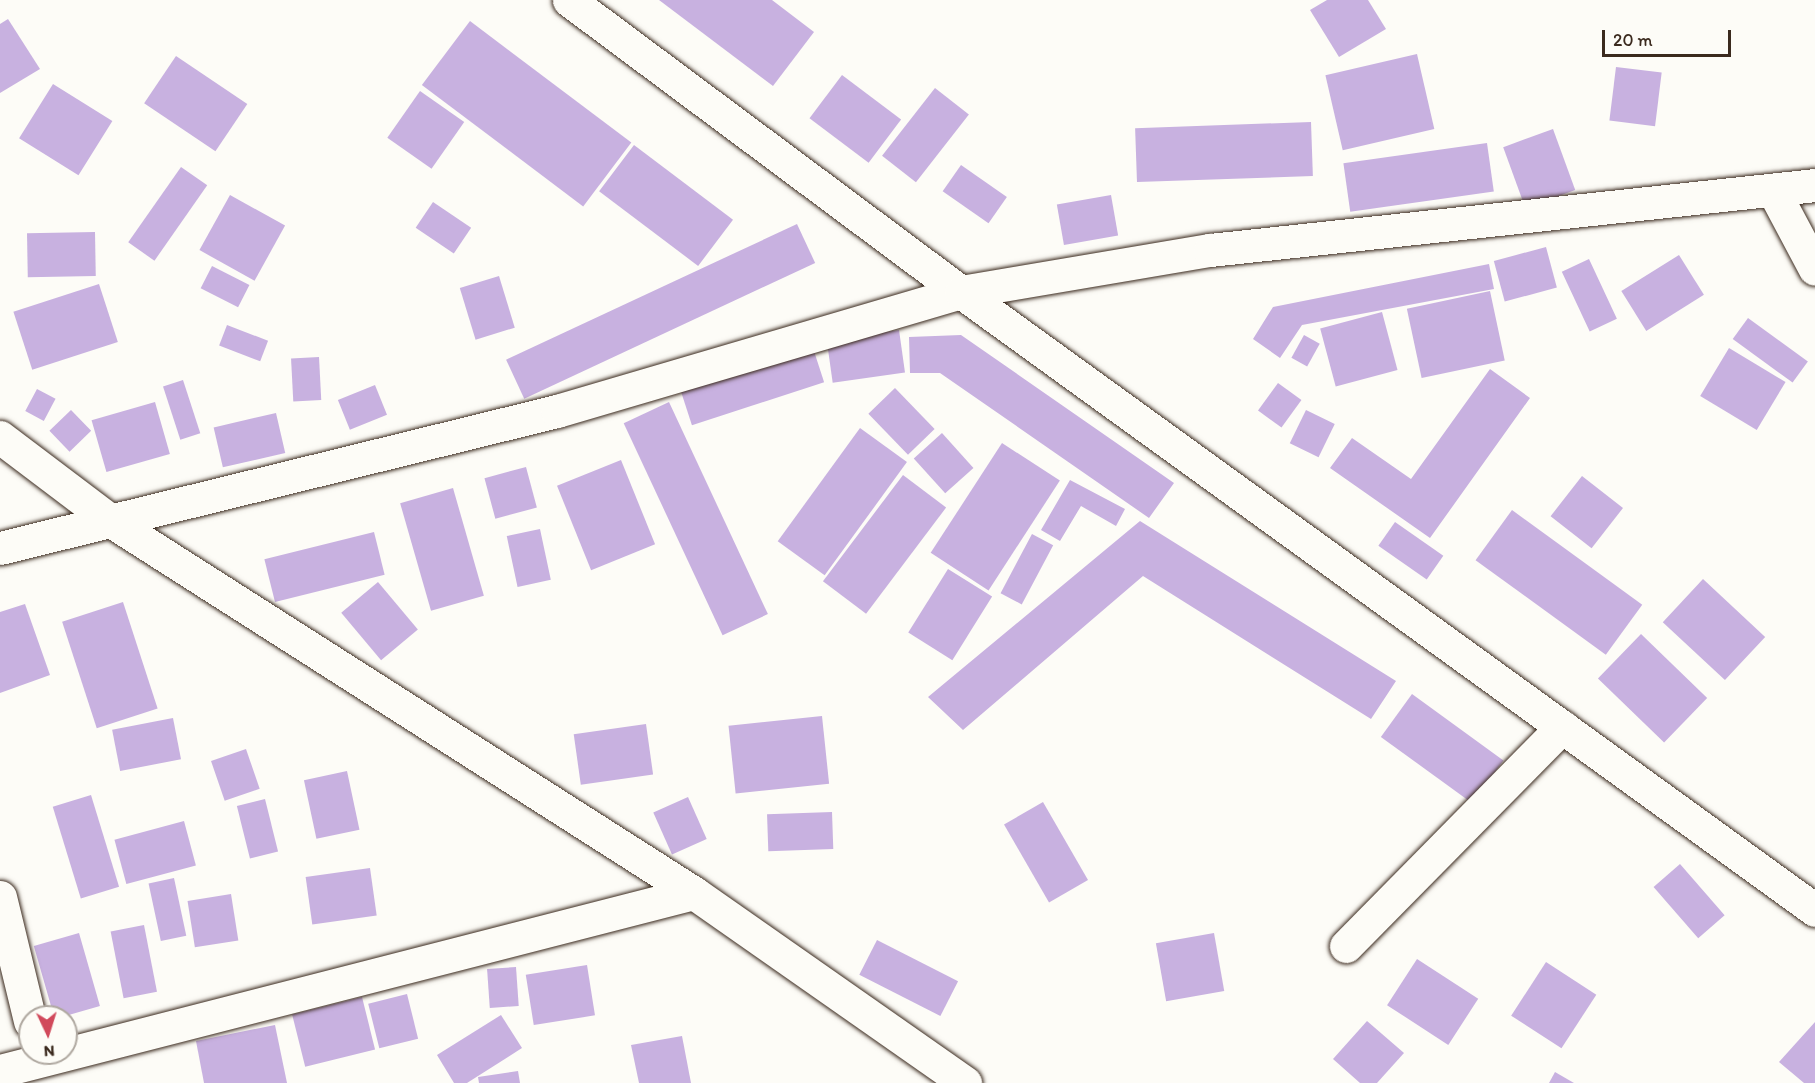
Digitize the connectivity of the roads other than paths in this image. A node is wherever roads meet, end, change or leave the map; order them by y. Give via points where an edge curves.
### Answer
1 (569, 0) edge
2 (1815, 185) edge
3 (1773, 190) junction
4 (1815, 269) edge
5 (960, 292) junction
6 (0, 437) edge
7 (111, 521) junction
8 (0, 548) edge
9 (1562, 727) junction
10 (694, 893) junction
11 (0, 897) edge
12 (1815, 910) edge
13 (1346, 946) dead end
14 (26, 1005) edge
15 (41, 1066) edge
16 (0, 1071) edge
17 (965, 1083) edge

1 - 5 street
2 - 3 street
3 - 4 street
3 - 5 street via 1210,250
5 - 7 street via 557,411
5 - 9 street
6 - 7 street
7 - 8 street
7 - 10 street
9 - 12 street
9 - 13 street
10 - 15 street
10 - 17 street
11 - 14 street
15 - 16 street

